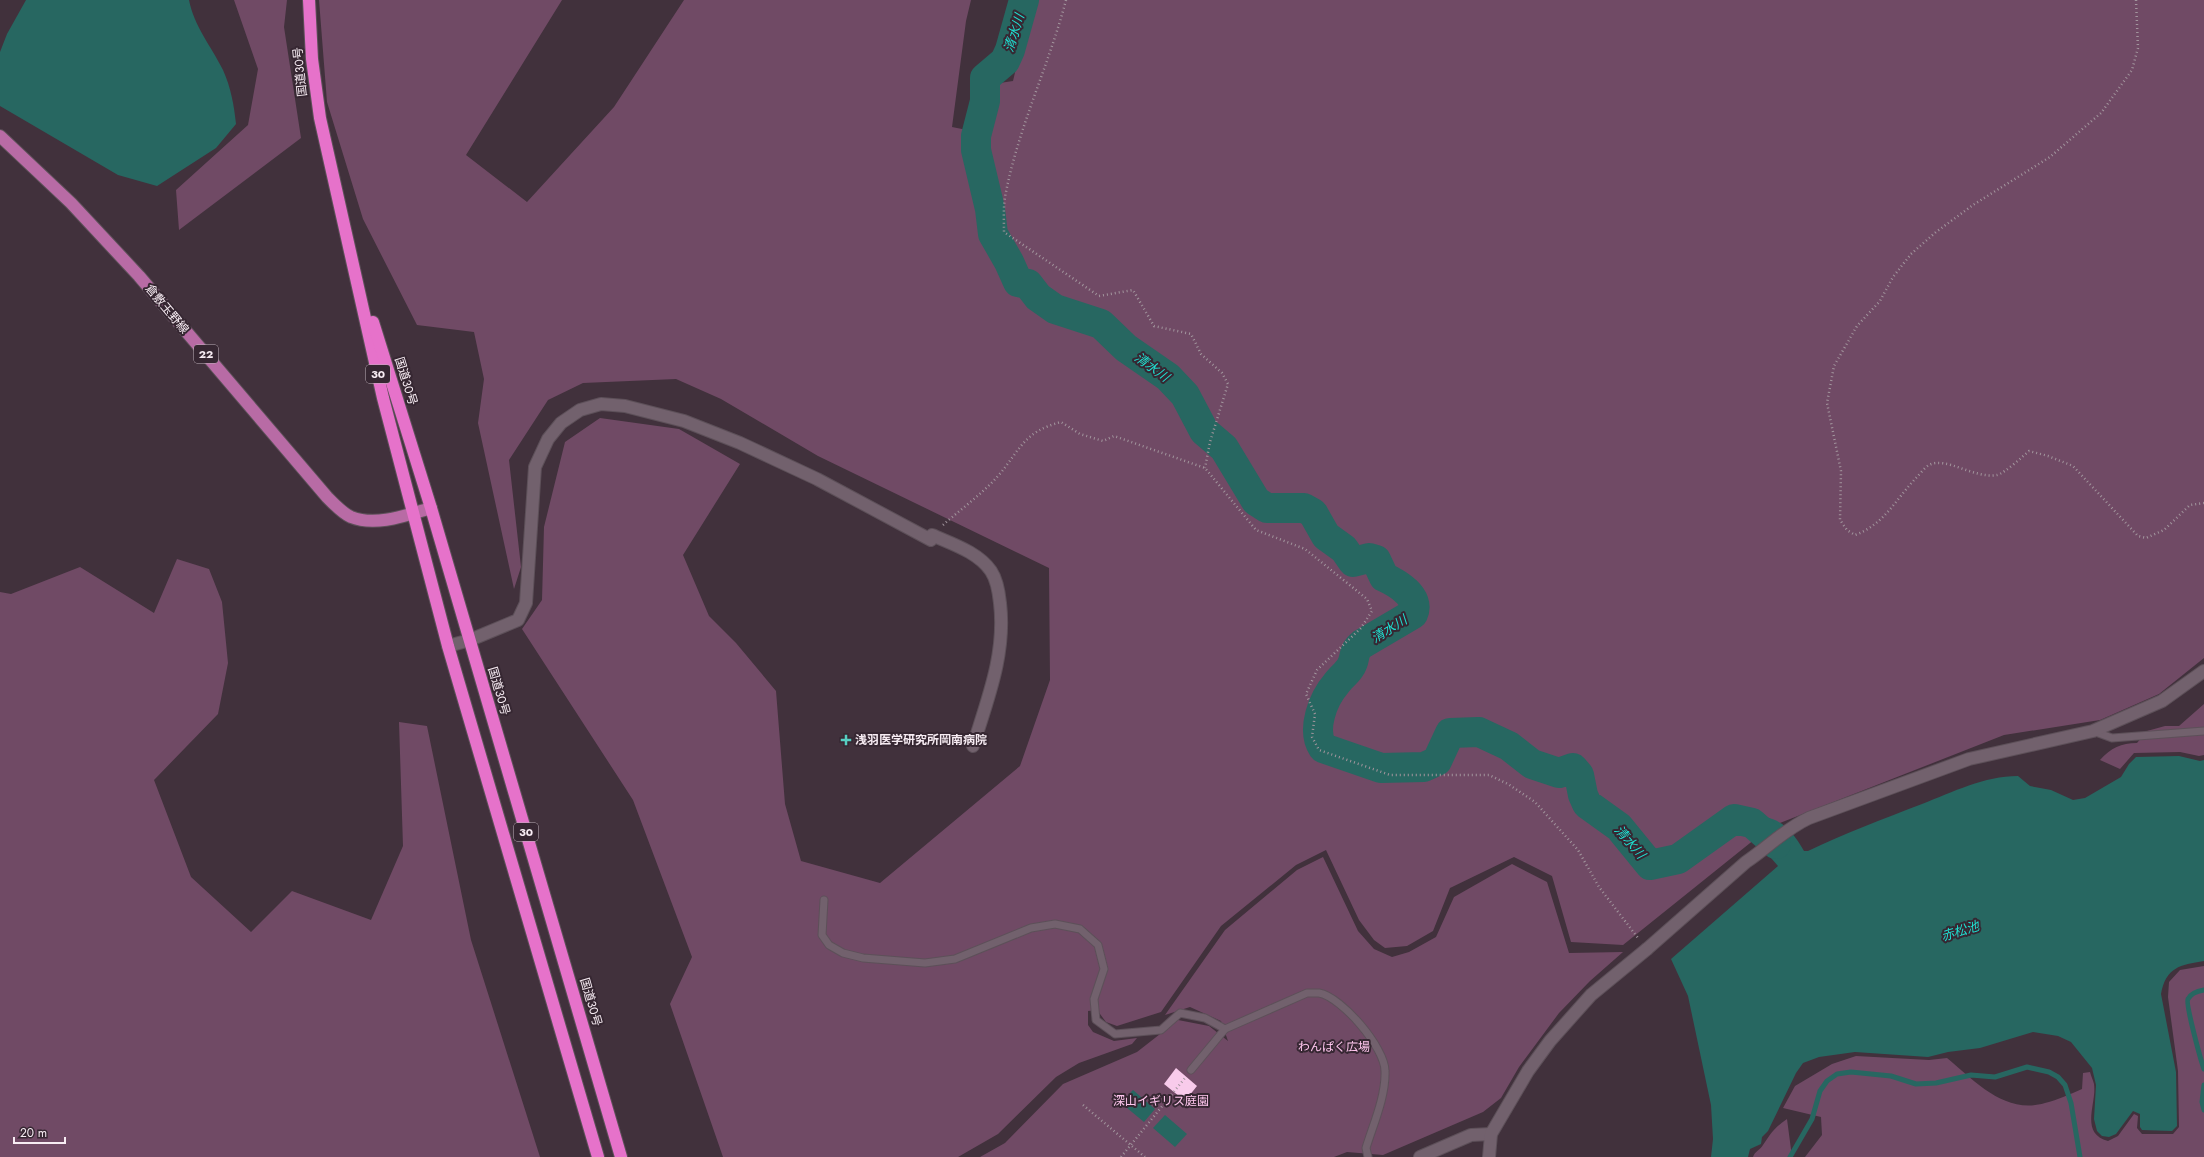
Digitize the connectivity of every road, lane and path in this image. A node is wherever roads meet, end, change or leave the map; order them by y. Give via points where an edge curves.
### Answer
1 (309, 0) edge
2 (1066, 0) edge
3 (2136, 0) edge
4 (0, 136) edge
5 (346, 235) junction
6 (1205, 468) junction
7 (2204, 503) edge
8 (431, 508) junction
9 (414, 513) junction
10 (932, 535) junction
11 (470, 640) junction
12 (448, 646) junction
13 (2204, 671) edge
14 (2093, 731) junction
15 (2204, 731) edge
16 (974, 746) dead end
17 (824, 900) dead end
18 (1647, 949) junction
19 (1225, 1029) junction
20 (1191, 1070) joint
21 (1082, 1105) dead end
22 (1491, 1134) junction
23 (1131, 1145) junction
24 (598, 1157) edge
25 (621, 1157) edge
26 (1121, 1157) edge
27 (1145, 1157) edge
28 (1368, 1157) edge
29 (1420, 1157) edge
30 (1489, 1157) edge

1 - 5 highway, 国道30号 / 30 via 312,59 320,118
2 - 6 path via 1056,40 1018,141 1005,194 1004,232 1099,296 1133,290 1154,326 1191,334 1201,354 1222,373 1228,384 1210,442
3 - 7 path via 2138,48 2132,70 2101,113 2050,157 1973,204 1911,254 1893,277 1880,301 1853,333 1834,366 1827,403 1841,471 1840,520 1847,530 1855,535 1867,530 1890,512 1905,490 1930,465 1947,462 1983,476 1999,474 2029,451 2073,466 2138,536 2146,538 2164,530 2190,505
4 - 9 main road, 倉敷玉野線 / 22 via 71,203 139,276 331,501 350,517 366,521 388,520
5 - 8 highway, 国道30号 / 30
5 - 9 highway, 国道30号 / 30 via 383,398
6 - 10 path via 1114,436 1103,441 1080,434 1061,422 1043,427 1020,446 998,476
6 - 18 path via 1256,530 1306,549 1367,600 1372,611 1361,628 1317,670 1306,694 1315,714 1312,737 1319,750 1390,775 1489,775 1508,784 1535,802 1578,850 1599,887
8 - 9 main road, 倉敷玉野線 / 22
8 - 11 highway, 国道30号 / 30
9 - 12 highway, 国道30号 / 30
10 - 11 street via 931,540 817,479 740,443 684,421 625,406 601,404 580,410 561,423 548,439 535,467 526,603 523,613 518,620
10 - 16 street via 972,553 991,571 999,591 1002,624 998,663
11 - 12 street
11 - 25 highway, 国道30号 / 30
12 - 24 highway, 国道30号 / 30
13 - 14 street via 2162,701
14 - 15 lane via 2112,738
14 - 18 street via 1969,759 1790,827
17 - 19 lane via 822,935 829,945 843,953 863,958 926,963 955,959 1031,928 1055,924 1080,929 1098,945 1103,963 1104,969 1094,999 1096,1020 1103,1027 1115,1034 1161,1030 1180,1013 1205,1018
18 - 22 street via 1601,987 1550,1041 1528,1071
19 - 20 lane
19 - 28 lane via 1306,994 1320,993 1340,1005 1377,1046 1385,1071 1382,1092 1366,1148
20 - 23 path
21 - 23 path
22 - 29 street via 1471,1135
22 - 30 street
23 - 26 path
23 - 27 path

